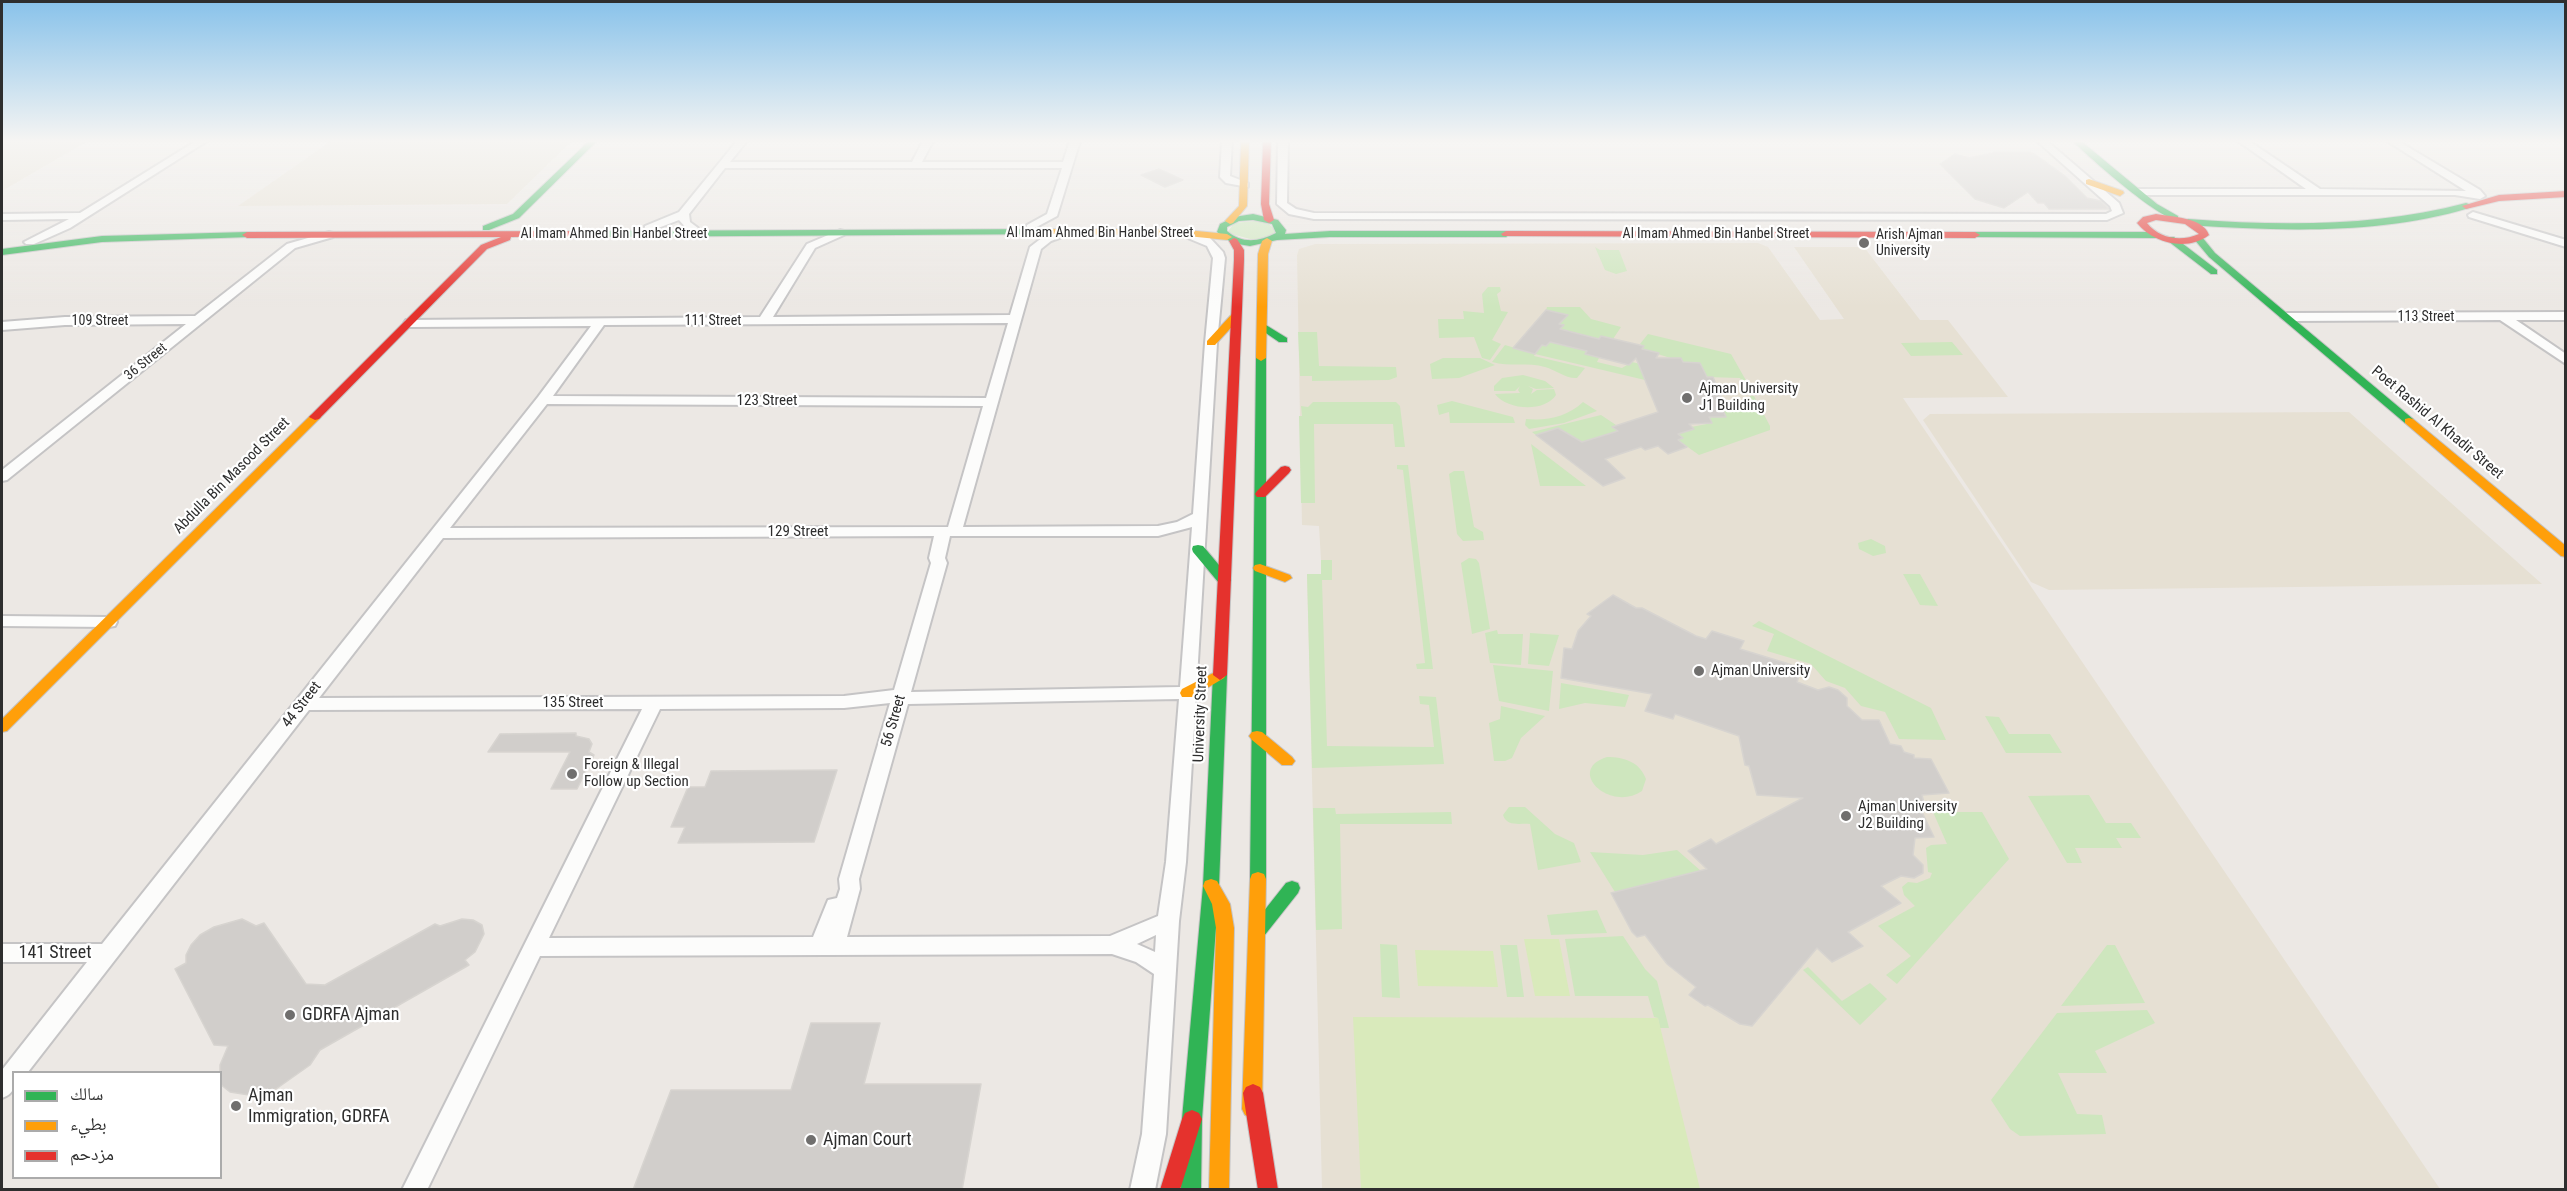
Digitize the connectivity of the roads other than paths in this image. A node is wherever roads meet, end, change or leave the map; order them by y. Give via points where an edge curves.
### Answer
1 (114, 197) edge
2 (546, 197) edge
3 (697, 197) edge
4 (1058, 197) edge
5 (1243, 197) edge
6 (1265, 197) edge
7 (1282, 197) edge
8 (2105, 197) edge
9 (2124, 197) edge
10 (2143, 197) edge
11 (2476, 197) edge
12 (2505, 197) edge
13 (2482, 198) junction
14 (2565, 200) edge
15 (683, 214) junction
16 (2473, 215) junction
17 (1052, 216) junction
18 (2, 217) edge
19 (81, 217) junction
20 (1327, 217) junction
21 (1636, 217) junction
22 (1965, 217) junction
23 (1753, 218) junction
24 (2071, 218) junction
25 (1272, 221) junction
26 (2144, 221) junction
27 (2183, 221) junction
28 (1423, 222) junction
29 (1734, 225) junction
30 (1992, 225) junction
31 (2103, 225) junction
32 (66, 226) junction
33 (521, 226) junction
34 (1352, 226) junction
35 (1655, 226) junction
36 (649, 228) junction
37 (692, 228) junction
38 (1068, 229) junction
39 (1026, 230) junction
40 (1229, 231) junction
41 (1177, 232) junction
42 (797, 233) junction
43 (840, 233) junction
44 (78, 235) junction
45 (2156, 235) junction
46 (483, 236) junction
47 (2201, 237) junction
48 (1271, 239) junction
49 (2171, 239) junction
50 (290, 240) junction
51 (30, 242) junction
52 (2565, 244) edge
53 (811, 246) junction
54 (2, 247) edge
55 (1036, 247) junction
56 (2, 252) edge
57 (1236, 316) junction
58 (2565, 316) edge
59 (2287, 317) junction
60 (2504, 317) junction
61 (1016, 319) junction
62 (198, 320) junction
63 (601, 321) junction
64 (765, 321) junction
65 (410, 323) junction
66 (1262, 325) junction
67 (2, 326) edge
68 (1283, 340) dead end
69 (1210, 343) junction
70 (2565, 360) edge
71 (543, 400) junction
72 (992, 402) junction
73 (1285, 470) dead end
74 (2, 477) edge
75 (1262, 494) junction
76 (1202, 516) junction
77 (1158, 531) junction
78 (952, 532) junction
79 (437, 533) junction
80 (1198, 549) junction
81 (2565, 553) edge
82 (1260, 568) junction
83 (1285, 579) dead end
84 (1224, 580) junction
85 (112, 618) junction
86 (2, 621) edge
87 (1219, 675) junction
88 (1187, 693) junction
89 (901, 699) junction
90 (654, 703) junction
91 (303, 704) junction
92 (2, 727) edge
93 (1257, 736) junction
94 (1287, 761) dead end
95 (1211, 886) junction
96 (1292, 888) dead end
97 (1168, 921) junction
98 (1258, 931) junction
99 (1112, 945) junction
100 (828, 946) junction
101 (535, 947) junction
102 (2, 953) edge
103 (108, 953) junction
104 (1165, 970) junction
105 (15, 1071) edge
106 (12, 1074) edge
107 (2, 1087) edge
108 (1253, 1093) junction
109 (1192, 1119) junction
110 (1251, 1168) dead end
111 (414, 1190) edge
112 (1142, 1190) edge
113 (1170, 1190) edge
114 (1191, 1190) edge
115 (1219, 1190) edge
116 (1268, 1190) edge

1 - 19 street
2 - 33 street
3 - 15 street
4 - 17 street
5 - 40 street via 1243,206
6 - 25 street via 1265,209
7 - 20 street via 1286,209
8 - 24 street via 2118,213
9 - 26 street via 2138,208
10 - 27 street
11 - 13 street
12 - 13 street
13 - 27 street via 2437,216 2388,224 2222,225
14 - 16 street via 2518,202
15 - 36 street
15 - 37 street via 683,220
16 - 47 street via 2431,228 2397,232 2228,233
16 - 52 street
17 - 38 street
17 - 39 street
18 - 19 street
19 - 32 street
20 - 28 street
20 - 34 street
21 - 23 street
21 - 28 street
21 - 35 street
22 - 23 street
22 - 24 street
22 - 30 street
23 - 29 street
24 - 31 street
25 - 34 street, Al Imam Ahmed Bin Hanbel Street via 1303,226
25 - 40 street, Al Imam Ahmed Bin Hanbel Street via 1245,218
25 - 48 street via 1281,230
26 - 27 street, Al Imam Ahmed Bin Hanbel Street via 2163,217
26 - 31 street, Al Imam Ahmed Bin Hanbel Street
26 - 45 street via 2145,228
27 - 47 street, Poet Rashid Al Khadir Street via 2203,231
28 - 34 street, Al Imam Ahmed Bin Hanbel Street
28 - 35 street, Al Imam Ahmed Bin Hanbel Street
29 - 30 street, Al Imam Ahmed Bin Hanbel Street
29 - 35 street, Al Imam Ahmed Bin Hanbel Street
30 - 31 street, Al Imam Ahmed Bin Hanbel Street
32 - 44 street via 65,232
32 - 51 street
33 - 36 street, Al Imam Ahmed Bin Hanbel Street
33 - 42 street, Al Imam Ahmed Bin Hanbel Street
33 - 46 street, Al Imam Ahmed Bin Hanbel Street
36 - 37 street, Al Imam Ahmed Bin Hanbel Street
37 - 39 street, Al Imam Ahmed Bin Hanbel Street
38 - 39 street, Al Imam Ahmed Bin Hanbel Street
38 - 40 street, Al Imam Ahmed Bin Hanbel Street
38 - 41 street, Al Imam Ahmed Bin Hanbel Street
38 - 55 street
39 - 43 street, Al Imam Ahmed Bin Hanbel Street
39 - 55 street
40 - 41 street, Al Imam Ahmed Bin Hanbel Street
40 - 48 street, Al Imam Ahmed Bin Hanbel Street via 1254,243
40 - 57 street, University Street via 1239,255
41 - 69 street via 1210,243 1218,253
42 - 43 street, Al Imam Ahmed Bin Hanbel Street
42 - 53 street via 809,240
43 - 53 street
44 - 46 street, Al Imam Ahmed Bin Hanbel Street via 171,229
44 - 51 street, Al Imam Ahmed Bin Hanbel Street
45 - 48 street, Al Imam Ahmed Bin Hanbel Street via 1330,234
45 - 49 street
46 - 50 street, Al Imam Ahmed Bin Hanbel Street via 332,234
46 - 65 street, Abdulla Bin Masood Street
47 - 49 street
47 - 59 street, Poet Rashid Al Khadir Street via 2212,255
48 - 66 street via 1263,254
49 - 59 street, Poet Rashid Al Khadir Street via 2214,272
50 - 56 street, Al Imam Ahmed Bin Hanbel Street via 130,237
50 - 62 street, 36 Street
51 - 54 street, Al Imam Ahmed Bin Hanbel Street
53 - 64 street
55 - 61 street, 56 Street
57 - 69 street
57 - 84 street, University Street
58 - 60 street, 113 Street
59 - 60 street, 113 Street
59 - 81 street, Poet Rashid Al Khadir Street
60 - 70 street
61 - 64 street, 111 Street
61 - 72 street, 56 Street
62 - 67 street, 109 Street via 65,321
62 - 74 street, 36 Street
63 - 64 street, 111 Street
63 - 65 street, 111 Street
63 - 71 street, 44 Street
65 - 85 street, Abdulla Bin Masood Street
66 - 68 street
66 - 75 street
69 - 76 street
71 - 72 street, 123 Street
71 - 79 street, 44 Street
72 - 78 street, 56 Street
73 - 75 street
75 - 82 street
76 - 77 street, 129 Street via 1182,526
76 - 80 street
77 - 78 street, 129 Street
77 - 80 street, 129 Street via 1180,536
78 - 79 street, 129 Street
78 - 89 street, 56 Street via 945,558 939,563
79 - 91 street, 44 Street
80 - 84 street
80 - 88 street
82 - 83 street
82 - 93 street
84 - 87 street, University Street
85 - 86 street
85 - 92 street, Abdulla Bin Masood Street
87 - 88 street
87 - 95 street, University Street
88 - 89 street, 135 Street
88 - 97 street via 1176,862
89 - 90 street, 135 Street via 855,705
89 - 100 street, 56 Street via 849,879 850,890
90 - 91 street, 135 Street
90 - 101 street
91 - 103 street, 44 Street
93 - 94 street
93 - 98 street
95 - 109 street, University Street
95 - 115 street via 1221,904 1226,928
96 - 98 street
97 - 99 street
97 - 104 street
98 - 108 street
99 - 100 street
99 - 104 street via 1143,956
100 - 101 street
101 - 111 street
102 - 103 street, 141 Street
103 - 105 street, 44 Street
104 - 112 street via 1154,1134
106 - 107 street, 44 Street
108 - 110 street
108 - 116 street
109 - 113 street
109 - 114 street, University Street

